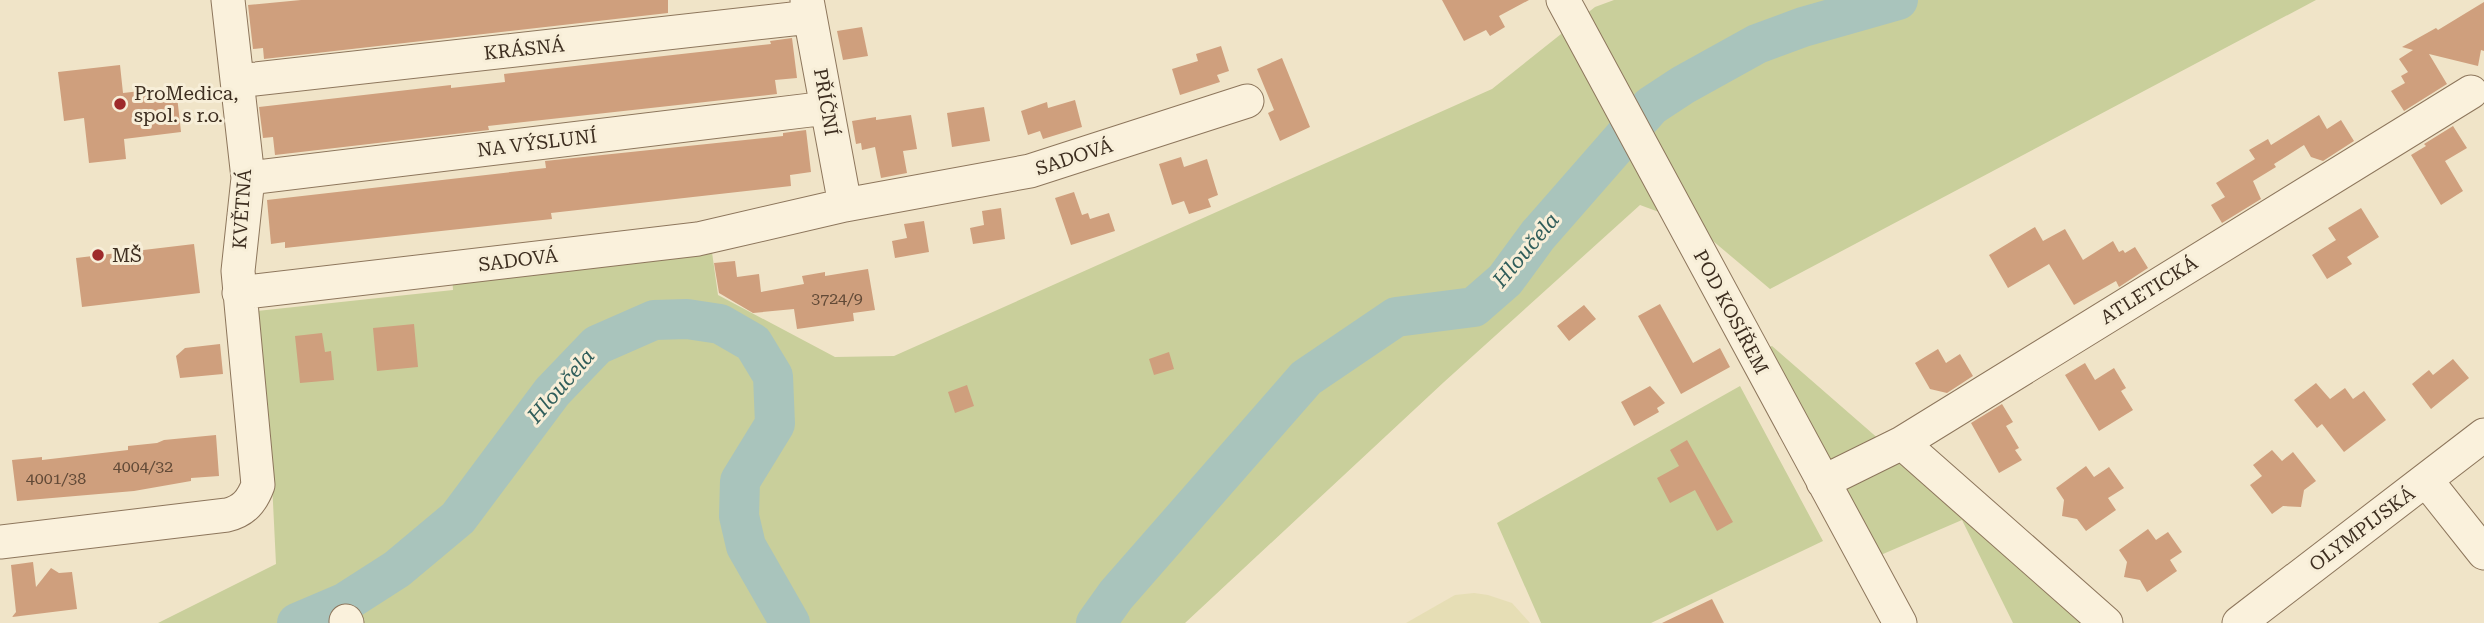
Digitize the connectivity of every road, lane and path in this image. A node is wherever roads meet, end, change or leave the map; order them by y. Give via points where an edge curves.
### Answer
1 (228, 0) edge
2 (1563, 0) edge
3 (808, 9) edge
4 (237, 81) junction
5 (2471, 92) dead end
6 (1247, 101) dead end
7 (827, 108) junction
8 (248, 178) junction
9 (845, 205) junction
10 (239, 293) junction
11 (2484, 435) edge
12 (1902, 443) junction
13 (2426, 480) junction
14 (1824, 482) junction
15 (0, 542) edge
16 (2484, 553) edge
17 (1900, 623) edge
18 (2106, 623) edge
19 (2239, 623) edge

1 - 4 street, KVĚTNÁ
2 - 14 street, POD KOSÍŘEM
3 - 4 street, KRÁSNÁ
3 - 7 street, PŘÍČNÍ
4 - 8 street, KVĚTNÁ
5 - 12 street, ATLETICKÁ
6 - 9 street, SADOVÁ via 1030,172
7 - 8 street, NA VÝSLUNÍ
7 - 9 street, PŘÍČNÍ
8 - 10 street, KVĚTNÁ
9 - 10 street, SADOVÁ via 698,239
10 - 15 street via 258,485 245,508 226,515
11 - 13 street, OLYMPIJSKÁ
12 - 14 street, ATLETICKÁ
12 - 18 street
13 - 16 street
13 - 19 street, OLYMPIJSKÁ
14 - 17 street, POD KOSÍŘEM

